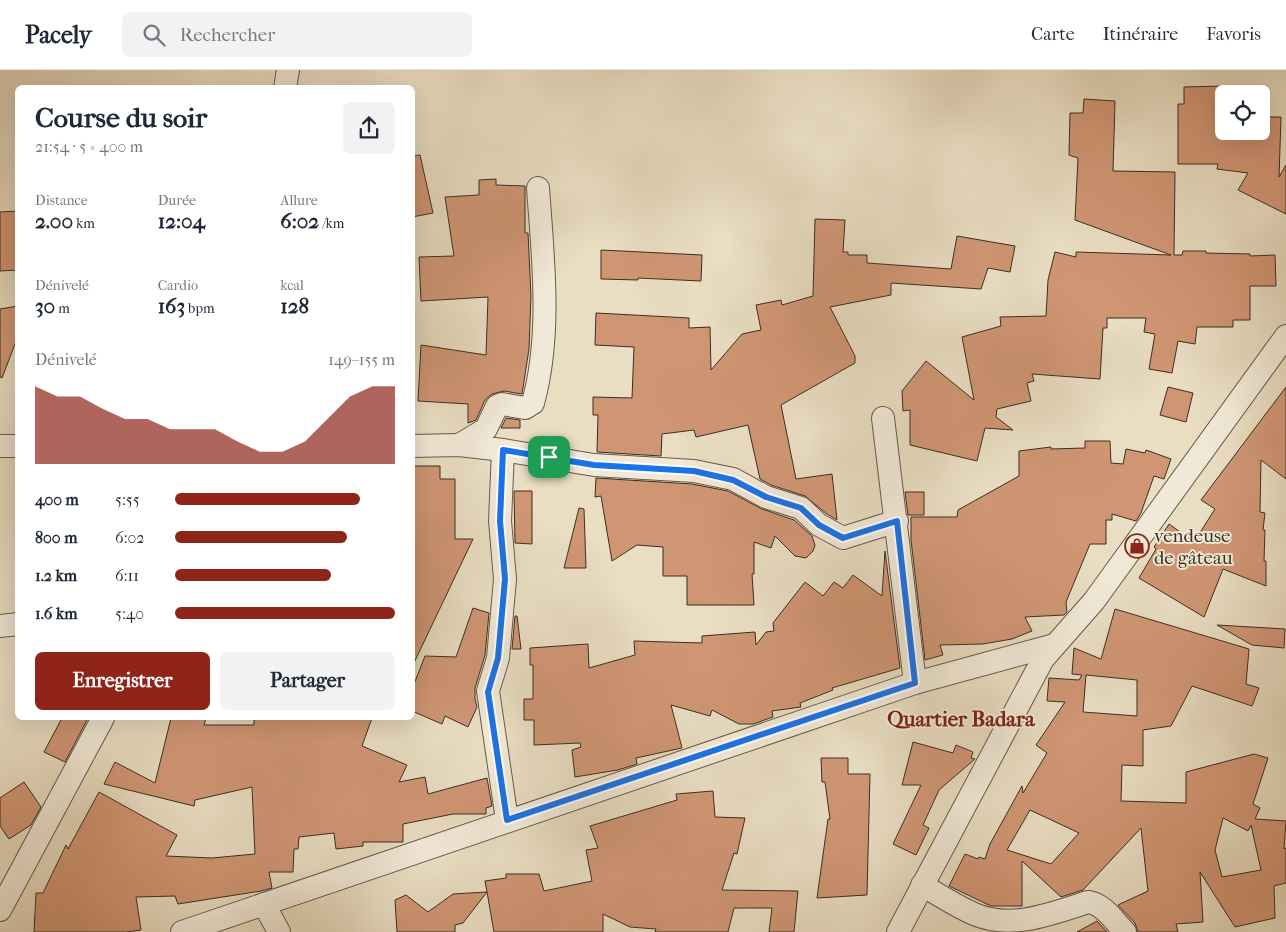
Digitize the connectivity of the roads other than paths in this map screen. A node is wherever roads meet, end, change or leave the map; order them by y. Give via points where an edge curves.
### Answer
1 (288, 70) edge
2 (286, 85) edge
3 (538, 188) dead end
4 (1286, 336) edge
5 (883, 418) dead end
6 (459, 445) junction
7 (0, 446) edge
8 (15, 446) edge
9 (415, 446) edge
10 (503, 450) junction
11 (897, 521) junction
12 (15, 624) edge
13 (0, 626) edge
14 (1054, 645) junction
15 (915, 683) junction
16 (102, 720) edge
17 (507, 820) junction
18 (922, 885) junction
19 (264, 904) junction
20 (0, 910) edge
21 (182, 932) edge
22 (279, 932) edge
23 (898, 932) edge
24 (1126, 932) edge

1 - 2 street
3 - 6 street via 545,288 541,375 534,403 525,408 497,406 486,429
4 - 14 street via 1094,601
5 - 11 street
6 - 9 street
6 - 10 street
7 - 8 street
10 - 11 street via 594,465 694,471 733,480 766,497 801,508 819,525 843,538
10 - 17 street via 500,521 505,579 498,658 488,692
11 - 15 street
12 - 13 street
14 - 15 street
14 - 18 street via 1043,659
15 - 17 street
16 - 20 street
17 - 19 street
18 - 23 street
18 - 24 street via 974,914 1003,921 1020,921 1088,902 1095,903
19 - 21 street
19 - 22 street

